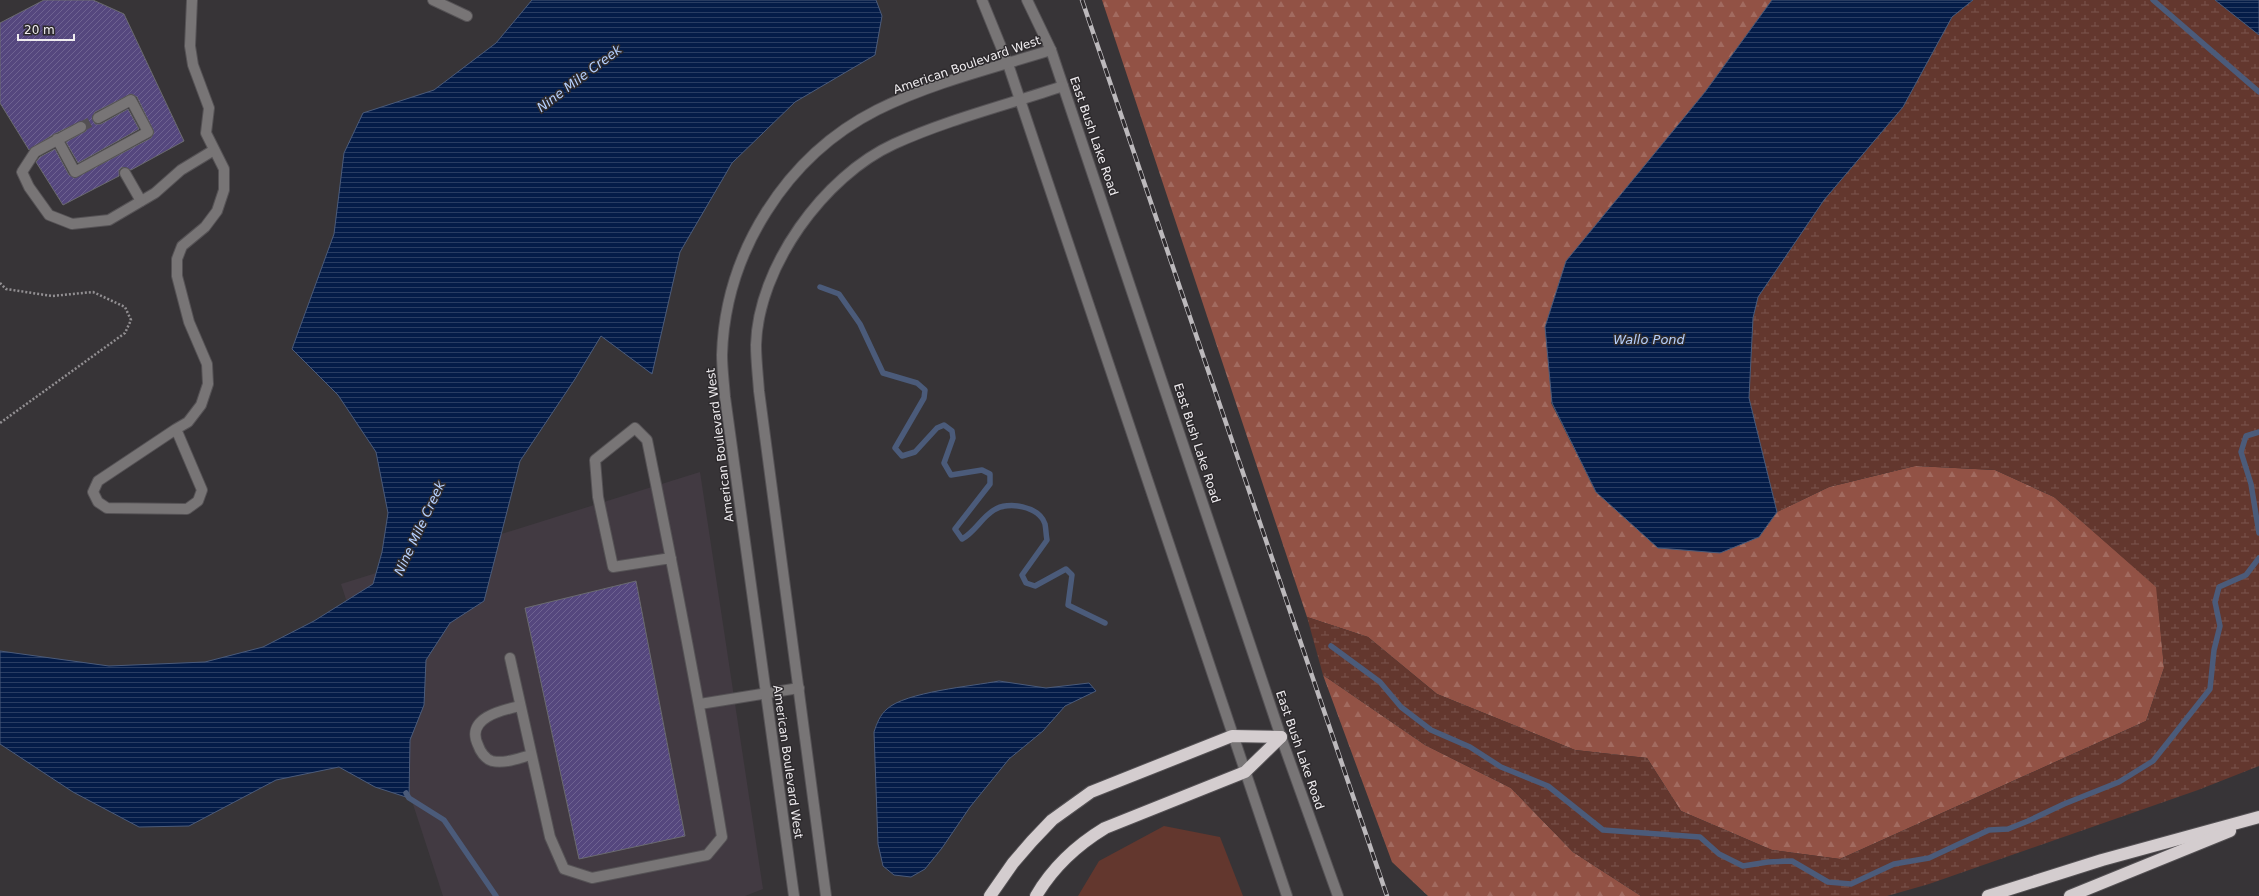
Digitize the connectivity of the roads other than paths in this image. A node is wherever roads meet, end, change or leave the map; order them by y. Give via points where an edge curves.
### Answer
1 (192, 0) edge
2 (433, 0) edge
3 (982, 0) edge
4 (1027, 0) edge
5 (467, 16) dead end
6 (1051, 50) junction
7 (1008, 64) junction
8 (1063, 86) junction
9 (1020, 101) junction
10 (98, 118) tunnel mouth
11 (81, 126) tunnel mouth
12 (57, 139) junction
13 (214, 150) junction
14 (125, 173) dead end
15 (141, 202) junction
16 (176, 429) junction
17 (671, 558) junction
18 (510, 658) dead end
19 (799, 688) junction
20 (765, 694) junction
21 (700, 704) junction
22 (520, 706) junction
23 (1232, 736) junction
24 (1281, 737) junction
25 (532, 755) junction
26 (1244, 772) junction
27 (2259, 818) edge
28 (794, 896) edge
29 (826, 896) edge
30 (990, 896) edge
31 (1036, 896) edge
32 (1287, 896) edge
33 (1338, 896) edge
34 (1988, 896) edge
35 (2070, 896) edge

1 - 13 street via 190,46 193,65 209,108 206,133
2 - 5 street
3 - 7 street
4 - 6 street, East Bush Lake Road
6 - 7 street, American Boulevard West
6 - 8 street, East Bush Lake Road
7 - 9 street
7 - 20 street, American Boulevard West via 916,93 876,111 839,133 808,160 780,192 756,228 739,266 727,311 723,362 725,397
8 - 9 street, American Boulevard West
8 - 24 street, East Bush Lake Road
9 - 19 street, American Boulevard West via 928,130 893,145 860,164 834,186 806,216 781,257 762,307 756,345 759,391
9 - 23 street via 1223,701
10 - 12 street via 131,100 148,132 75,172
11 - 12 street
12 - 15 street via 35,152 22,172 29,187 49,215 72,224 109,220
13 - 15 street via 181,170
13 - 16 street via 224,169 222,197 205,228 182,246 176,259 177,276 189,322 207,364 208,384 201,405 188,422
14 - 15 street
16 - 16 street via 98,481 93,492 98,502 107,508 187,509 198,501 202,490
17 - 17 street via 647,440 635,428 595,460 598,497 613,568
17 - 21 street
18 - 22 street
19 - 20 street
19 - 29 street, American Boulevard West
20 - 21 street
20 - 28 street, American Boulevard West
21 - 25 street via 722,836 707,855 592,878 564,869 550,837
22 - 25 street
22 - 25 street via 484,718 476,730 476,741 480,752 491,761 505,762
23 - 24 highway
23 - 26 street
23 - 30 highway via 1091,792 1052,820 1013,863
24 - 26 highway
24 - 33 street, East Bush Lake Road
26 - 31 highway via 1105,828 1070,853
26 - 32 street
27 - 34 highway via 2102,860
27 - 35 highway

